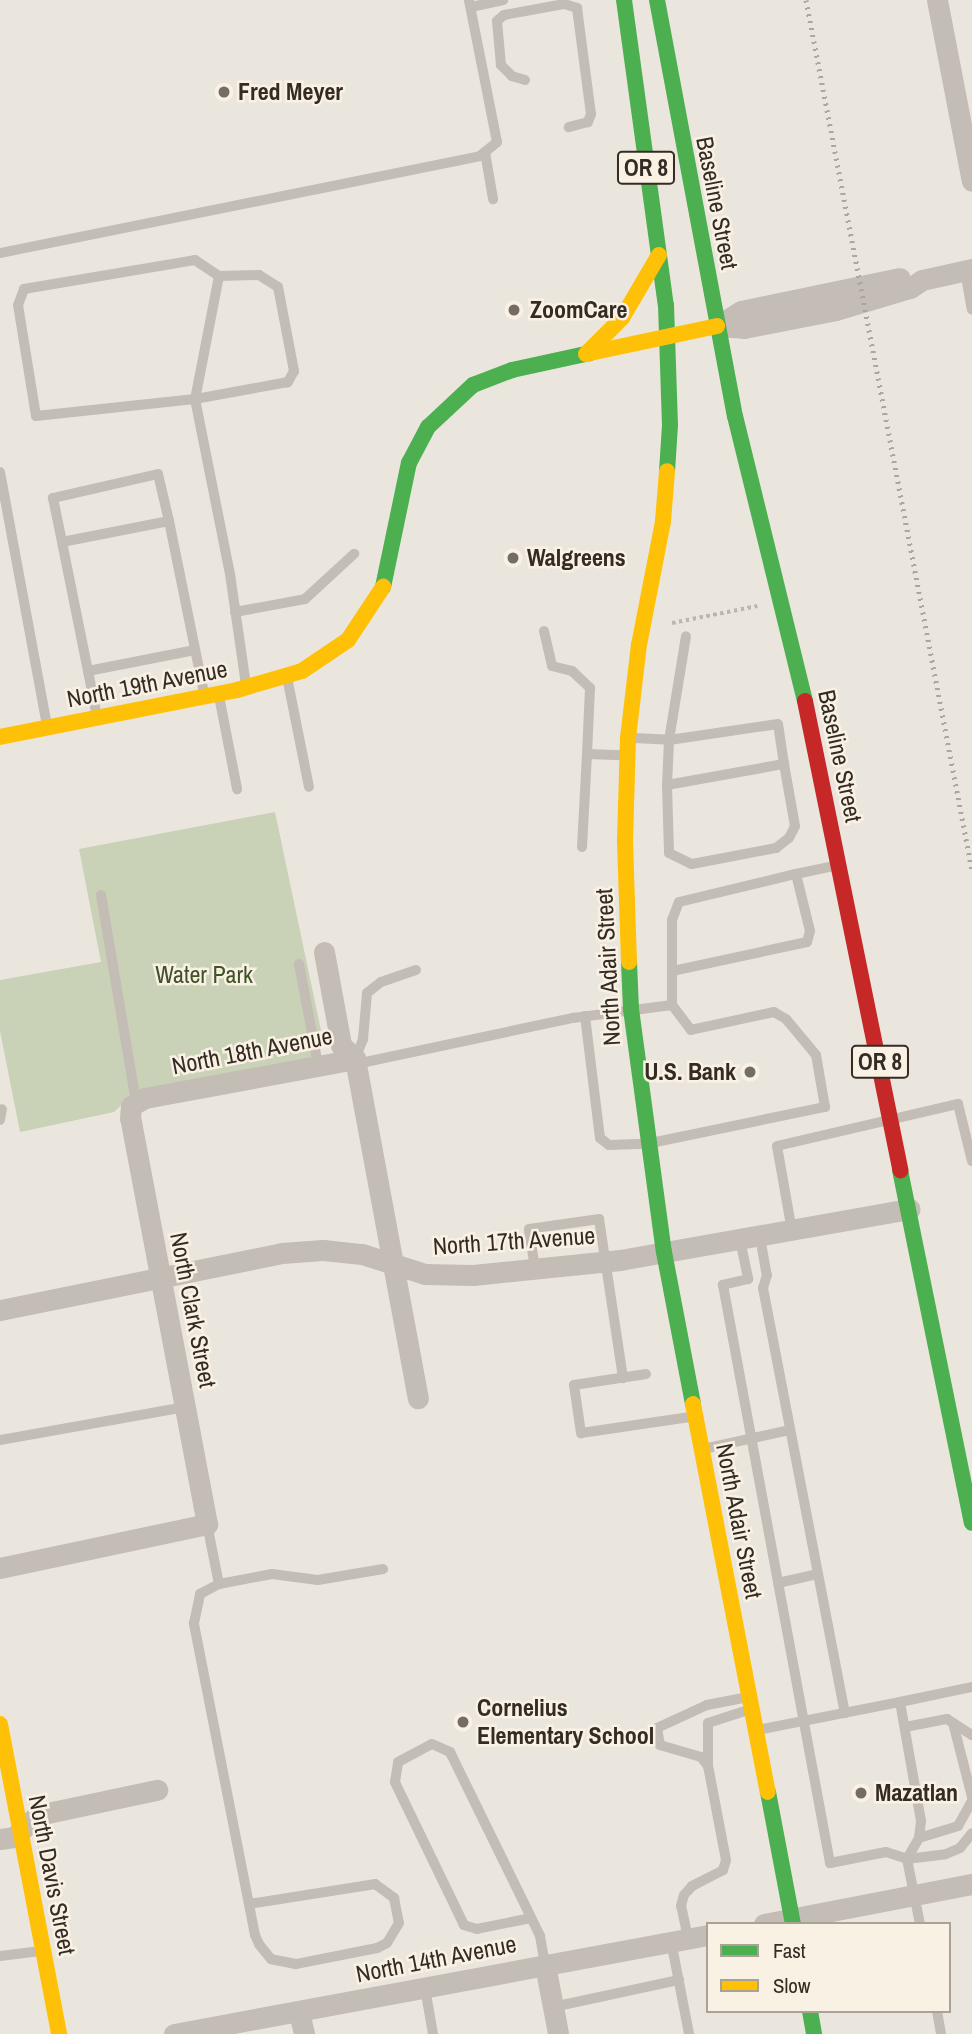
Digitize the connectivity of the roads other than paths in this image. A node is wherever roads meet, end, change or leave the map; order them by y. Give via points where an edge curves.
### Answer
1 (503, 0) edge
2 (657, 0) edge
3 (937, 0) edge
4 (470, 4) edge
5 (620, 6) edge
6 (524, 80) dead end
7 (635, 98) junction
8 (569, 127) dead end
9 (485, 152) junction
10 (972, 181) edge
11 (493, 199) dead end
12 (0, 253) edge
13 (659, 255) junction
14 (969, 270) edge
15 (219, 276) junction
16 (681, 290) dead end
17 (972, 309) edge
18 (689, 310) dead end
19 (717, 326) junction
20 (668, 337) junction
21 (586, 354) junction
22 (685, 354) dead end
23 (709, 382) dead end
24 (195, 399) junction
25 (735, 416) junction
26 (0, 472) edge
27 (169, 521) junction
28 (62, 542) junction
29 (354, 554) dead end
30 (235, 612) junction
31 (544, 631) dead end
32 (686, 636) dead end
33 (195, 650) junction
34 (88, 671) junction
35 (294, 674) junction
36 (246, 687) junction
37 (211, 695) junction
38 (97, 718) junction
39 (794, 720) junction
40 (48, 727) junction
41 (0, 737) edge
42 (628, 738) junction
43 (669, 740) junction
44 (587, 754) junction
45 (627, 756) junction
46 (784, 764) junction
47 (667, 785) junction
48 (309, 787) dead end
49 (237, 789) dead end
50 (582, 847) dead end
51 (839, 865) junction
52 (796, 874) junction
53 (101, 895) dead end
54 (324, 953) dead end
55 (299, 964) dead end
56 (416, 970) dead end
57 (673, 971) junction
58 (672, 1005) junction
59 (631, 1009) junction
60 (585, 1016) junction
61 (356, 1061) junction
62 (318, 1065) junction
63 (134, 1105) junction
64 (891, 1118) junction
65 (646, 1144) junction
66 (970, 1158) edge
67 (910, 1209) junction
68 (792, 1231) junction
69 (750, 1238) junction
70 (664, 1252) junction
71 (605, 1261) junction
72 (394, 1266) junction
73 (536, 1268) junction
74 (160, 1278) junction
75 (0, 1310) edge
76 (646, 1374) dead end
77 (623, 1378) junction
78 (418, 1398) dead end
79 (185, 1406) junction
80 (696, 1416) junction
81 (790, 1430) junction
82 (751, 1439) junction
83 (0, 1440) edge
84 (702, 1449) junction
85 (207, 1524) junction
86 (972, 1524) edge
87 (0, 1568) edge
88 (383, 1569) dead end
89 (818, 1574) junction
90 (778, 1583) junction
91 (219, 1584) junction
92 (972, 1687) edge
93 (900, 1702) junction
94 (751, 1703) junction
95 (845, 1713) junction
96 (803, 1721) junction
97 (953, 1723) junction
98 (0, 1724) edge
99 (905, 1727) junction
100 (756, 1730) junction
101 (972, 1735) edge
102 (708, 1766) junction
103 (157, 1790) dead end
104 (972, 1799) edge
105 (21, 1830) junction
106 (972, 1833) edge
107 (919, 1838) junction
108 (0, 1839) edge
109 (907, 1859) junction
110 (972, 1884) edge
111 (914, 1895) junction
112 (249, 1904) junction
113 (531, 1918) junction
114 (792, 1921) edge
115 (919, 1922) edge
116 (689, 1938) edge
117 (44, 1951) junction
118 (0, 1956) edge
119 (545, 1965) junction
120 (679, 1980) junction
121 (425, 1988) junction
122 (553, 2007) junction
123 (299, 2012) junction
124 (810, 2013) edge
125 (937, 2013) edge
126 (60, 2034) edge
127 (177, 2034) edge
128 (304, 2034) edge
129 (433, 2034) edge
130 (558, 2034) edge
131 (689, 2034) edge
132 (814, 2034) edge
133 (941, 2034) edge

1 - 4 lane
2 - 19 main road, Baseline Street / OR 8
3 - 10 street
4 - 9 lane via 497,142
5 - 7 main road, North Adair Street / OR 8
6 - 8 lane via 501,65 497,21 504,15 564,4 577,8 591,114 588,121
7 - 13 main road, North Adair Street / OR 8
7 - 16 main road via 651,133
9 - 11 lane
9 - 12 lane
13 - 20 main road, North Adair Street / OR 8
13 - 21 main road via 622,318
14 - 17 lane
14 - 19 street via 922,279 908,276 741,311
15 - 24 lane
15 - 24 lane via 259,275 278,287 293,371 288,382
15 - 24 lane via 195,260 24,289 18,305 36,416
18 - 19 main road
19 - 20 main road
19 - 25 main road, Baseline Street / OR 8
20 - 21 main road
20 - 22 main road
20 - 42 main road, North Adair Street / OR 8 via 668,485
21 - 35 main road via 490,378 444,407 409,463 389,573 375,605 348,640
23 - 25 main road
24 - 30 lane
25 - 39 main road, Baseline Street / OR 8 via 784,601
26 - 40 lane
27 - 28 lane
27 - 28 lane via 158,474 54,498
27 - 33 lane
28 - 34 lane
29 - 30 lane via 305,599
30 - 36 lane
31 - 44 lane via 552,666 572,671 590,688
32 - 43 lane
33 - 34 lane
33 - 37 lane
34 - 38 lane
35 - 36 main road, North 19th Avenue
35 - 48 lane
36 - 37 main road, North 19th Avenue
37 - 38 main road, North 19th Avenue
37 - 49 lane
38 - 40 main road, North 19th Avenue
39 - 43 lane
39 - 46 lane
39 - 51 main road, Baseline Street / OR 8
40 - 41 main road, North 19th Avenue
42 - 43 lane
42 - 45 main road, North Adair Street / OR 8
43 - 47 lane
44 - 45 lane
44 - 50 lane
45 - 59 main road, North Adair Street / OR 8
46 - 47 lane
46 - 47 lane via 795,826 789,838 776,848 692,864 669,853
51 - 52 lane
51 - 64 main road, Baseline Street / OR 8
52 - 57 lane via 678,902 672,919
52 - 57 lane via 810,931 807,942
53 - 63 lane
54 - 61 street, North 18th Avenue via 341,1045
55 - 62 lane
56 - 61 lane via 381,982 367,993
57 - 58 lane
58 - 59 lane
58 - 65 lane via 691,1030 774,1012 786,1019 816,1055 825,1107
59 - 60 lane
59 - 65 main road, North Adair Street / OR 8
60 - 61 lane
60 - 65 lane via 600,1138 608,1145
61 - 62 street, North 18th Avenue
61 - 72 street
62 - 63 street, North 18th Avenue
63 - 74 street, North Clark Street via 130,1118
64 - 66 lane via 958,1104
64 - 67 main road, Baseline Street / OR 8
64 - 68 lane via 777,1146
65 - 70 main road, North Adair Street / OR 8
67 - 68 street, North 17th Avenue
67 - 86 main road, Baseline Street / OR 8
68 - 69 street, North 17th Avenue
69 - 70 street, North 17th Avenue
69 - 81 lane via 767,1275 762,1288
69 - 82 lane via 748,1279 723,1285
70 - 71 street, North 17th Avenue
70 - 80 main road, North Adair Street / OR 8
71 - 73 street, North 17th Avenue
71 - 73 lane via 598,1219 529,1229
71 - 77 lane
72 - 73 street, North 17th Avenue via 425,1274
72 - 74 street, North 17th Avenue via 362,1254 323,1250 282,1253
72 - 78 street
74 - 75 street, North 17th Avenue
74 - 79 street, North Clark Street
76 - 77 lane
77 - 80 lane via 574,1385 581,1433
79 - 83 lane
79 - 85 street, North Clark Street
80 - 84 main road, North Adair Street / OR 8
81 - 82 lane
81 - 89 lane
82 - 84 lane
82 - 90 lane
84 - 94 main road, North Adair Street / OR 8
85 - 87 street
85 - 91 lane
88 - 91 lane via 318,1580 272,1574
89 - 90 lane
89 - 95 lane
90 - 96 lane
91 - 112 lane via 200,1594 194,1623
92 - 93 lane
93 - 95 lane
93 - 99 lane
94 - 100 main road, North Adair Street / OR 8
94 - 102 lane via 708,1723
94 - 102 lane via 707,1705 657,1728 660,1745 701,1757
95 - 96 lane
96 - 100 lane
96 - 109 lane via 830,1863 887,1852
97 - 99 lane via 947,1719
97 - 101 lane
97 - 104 lane
98 - 105 main road, North Davis Street
99 - 107 lane via 921,1821
100 - 114 main road, North Adair Street / OR 8
102 - 116 lane via 726,1860 723,1870 684,1895 681,1906
103 - 105 street via 38,1815
104 - 107 lane via 958,1826
105 - 108 street via 14,1837
105 - 117 main road, North Davis Street
106 - 109 lane via 955,1851
107 - 109 lane
109 - 111 lane
110 - 111 street
111 - 114 street
111 - 115 lane
112 - 112 lane via 259,1944 271,1959 288,1965 377,1948 387,1943 399,1923 394,1898 375,1884
113 - 113 lane via 450,1752 432,1744 398,1762 395,1782 464,1925 477,1929
113 - 119 lane
116 - 119 street, North 14th Avenue
116 - 120 lane
117 - 118 lane
117 - 126 main road, North Davis Street
119 - 121 street, North 14th Avenue
119 - 122 street
120 - 122 lane
120 - 131 lane
121 - 123 street, North 14th Avenue
121 - 129 lane
122 - 130 street
123 - 127 street, North 14th Avenue
123 - 128 street
124 - 132 main road
125 - 133 lane

